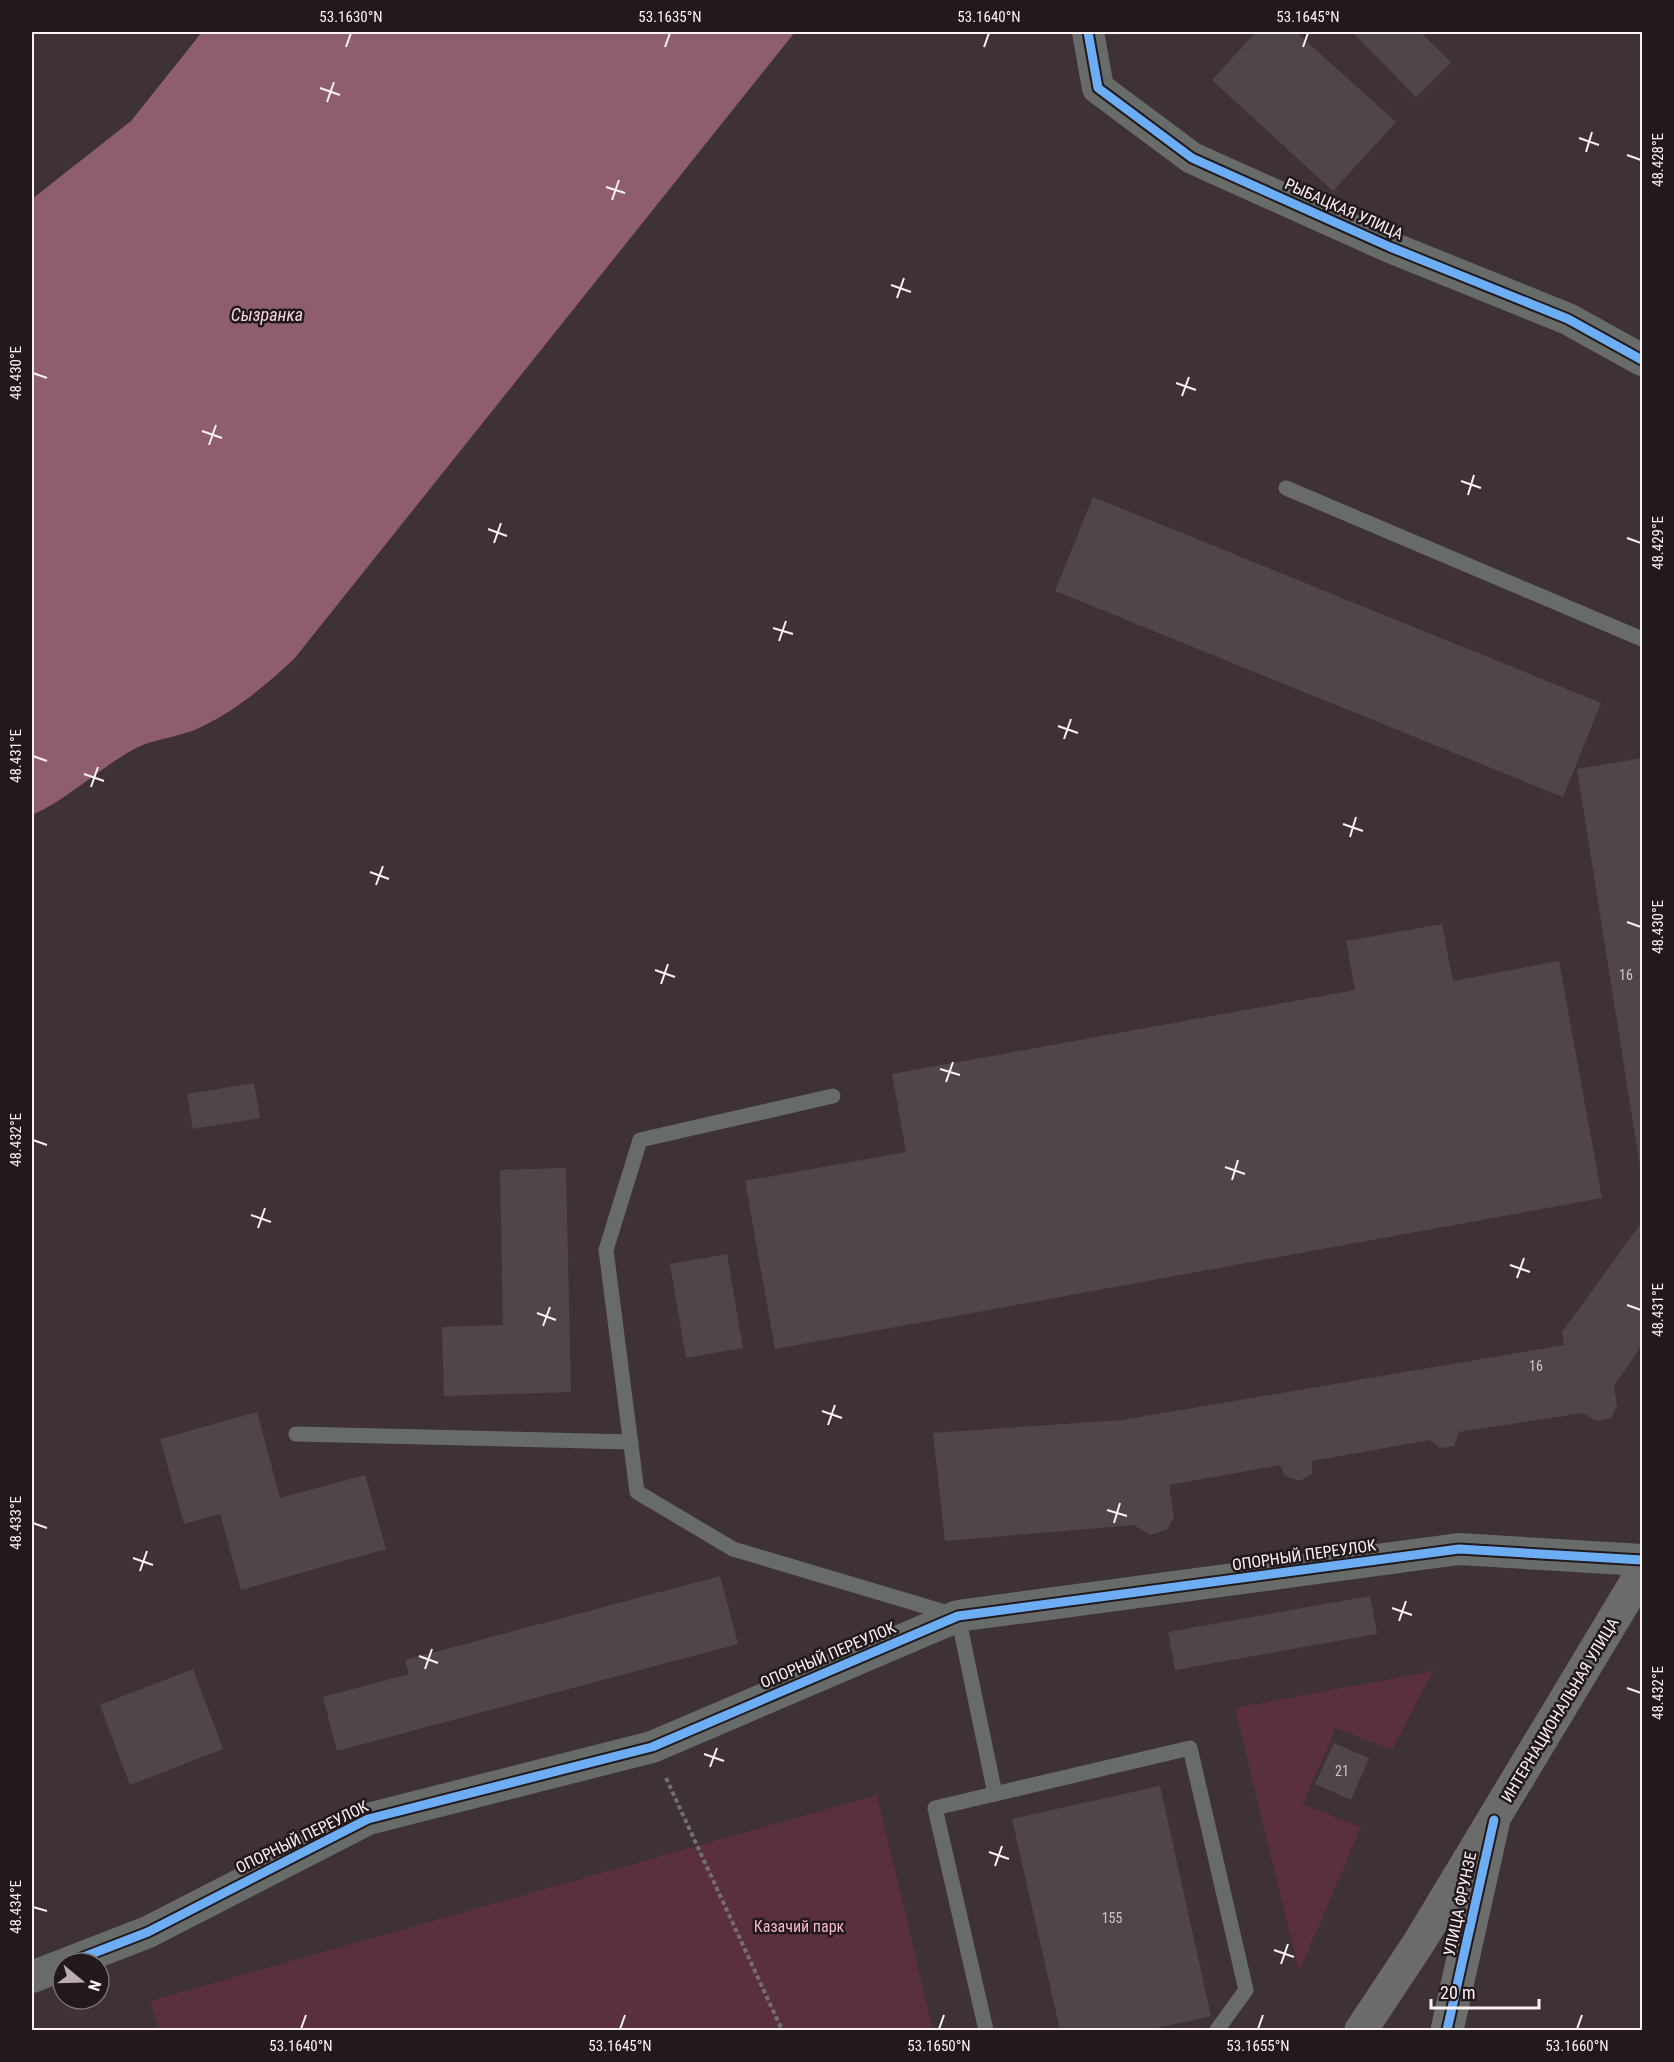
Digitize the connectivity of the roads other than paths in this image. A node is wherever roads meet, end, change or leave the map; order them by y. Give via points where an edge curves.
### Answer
1 (1088, 32) edge
2 (1642, 360) edge
3 (1286, 488) dead end
4 (1642, 639) edge
5 (833, 1096) dead end
6 (296, 1434) dead end
7 (631, 1442) junction
8 (1642, 1560) edge
9 (1642, 1572) edge
10 (958, 1616) junction
11 (995, 1794) junction
12 (1494, 1820) junction
13 (99, 1951) edge
14 (51, 1970) edge
15 (32, 1977) edge
16 (986, 2031) edge
17 (1217, 2031) edge
18 (1361, 2031) edge
19 (1447, 2031) edge

1 - 2 street, РЫБАЦКАЯ УЛИЦА via 1098,88 1192,158 1390,247 1568,319
3 - 4 lane
5 - 7 lane via 640,1140 606,1250
6 - 7 lane
7 - 10 lane via 638,1492 733,1549
8 - 10 street, ОПОРНЫЙ ПЕРЕУЛОК via 1459,1550
9 - 12 main road, ИНТЕРНАЦИОНАЛЬНАЯ УЛИЦА
10 - 11 lane
10 - 13 street, ОПОРНЫЙ ПЕРЕУЛОК via 652,1747 368,1819 148,1932
11 - 16 lane via 935,1808
11 - 17 lane via 1190,1748 1246,1990
12 - 18 main road, ИНТЕРНАЦИОНАЛЬНАЯ УЛИЦА
12 - 19 street, УЛИЦА ФРУНЗЕ
14 - 15 street

